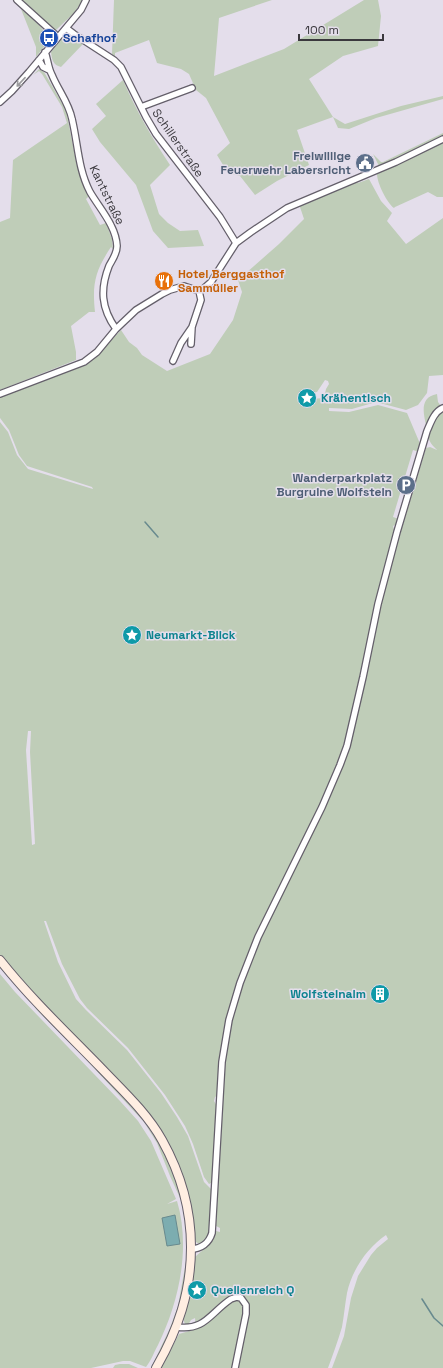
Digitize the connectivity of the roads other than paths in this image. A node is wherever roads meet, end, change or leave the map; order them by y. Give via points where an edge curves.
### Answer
1 (17, 0) edge
2 (86, 0) edge
3 (66, 28) junction
4 (58, 37) junction
5 (45, 52) junction
6 (39, 60) junction
7 (50, 70) junction
8 (192, 88) dead end
9 (0, 102) edge
10 (141, 107) junction
11 (443, 139) edge
12 (236, 243) junction
13 (199, 291) junction
14 (192, 327) junction
15 (116, 329) junction
16 (191, 344) dead end
17 (173, 361) dead end
18 (0, 394) edge
19 (443, 408) edge
20 (0, 960) edge
21 (191, 1249) junction
22 (177, 1327) junction
23 (156, 1368) edge
24 (235, 1368) edge

1 - 4 street
2 - 3 street
3 - 4 street
3 - 10 street, Schillerstraße via 118,64
4 - 5 street
5 - 6 street
5 - 7 street, Kantstraße
6 - 7 street, Kantstraße via 43,67
6 -> 9 street
7 - 15 street, Kantstraße via 71,113 85,181 108,220 116,241 116,253 102,292 106,309
8 - 10 street
10 - 12 street, Schillerstraße via 160,140 220,217
11 - 12 street via 396,162 293,205
12 - 13 street via 211,282
13 - 14 street via 201,298
13 - 15 street via 184,286 174,288 136,310
14 - 16 street
14 - 17 street
15 - 18 street via 97,352 84,362
19 - 21 street via 434,415 427,431 397,532 378,604 347,746 322,807 258,937 240,983 229,1020 222,1062 212,1233 202,1247
20 - 21 main road via 36,1002 130,1098 158,1134 172,1160 186,1199
21 - 22 main road via 187,1287
22 - 23 main road
22 - 24 street via 198,1326 231,1299 241,1298 246,1305 246,1314

